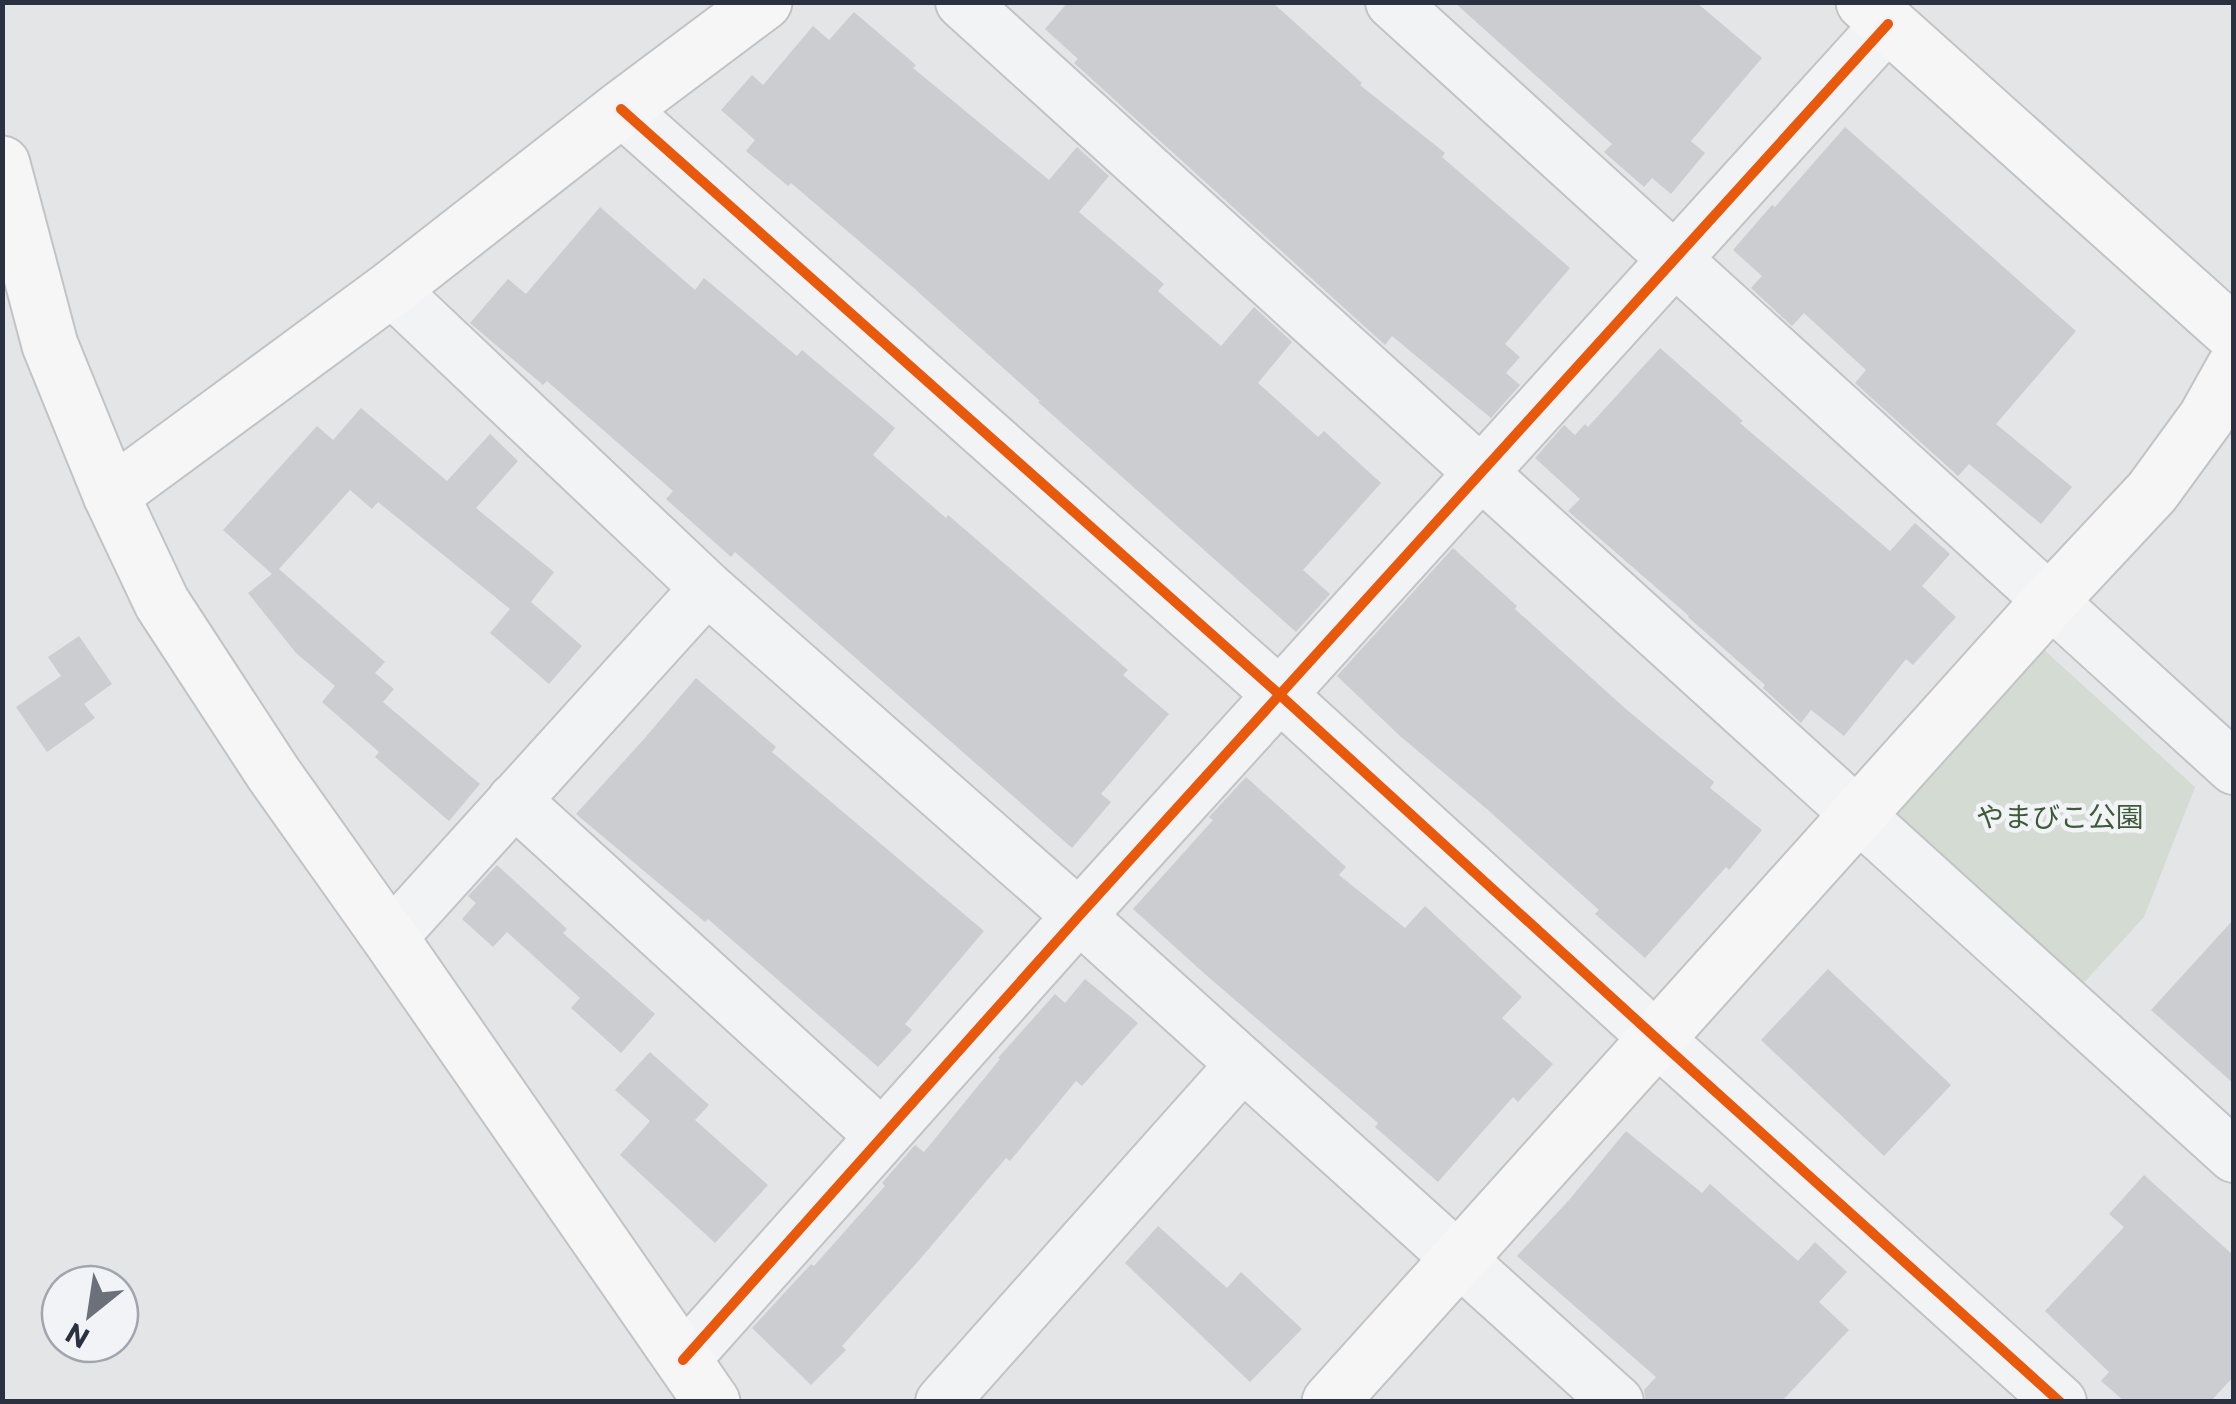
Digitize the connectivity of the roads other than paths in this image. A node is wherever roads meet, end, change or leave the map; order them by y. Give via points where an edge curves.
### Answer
1 (764, 2) edge
2 (962, 2) edge
3 (1392, 2) edge
4 (1876, 13) edge
5 (621, 109) junction
6 (2, 164) edge
7 (1675, 258) junction
8 (391, 289) junction
9 (2234, 334) edge
10 (2234, 368) edge
11 (1479, 474) junction
12 (111, 495) junction
13 (707, 588) junction
14 (2049, 602) junction
15 (1280, 694) junction
16 (2234, 768) edge
17 (514, 800) junction
18 (1858, 816) junction
19 (1078, 916) junction
20 (390, 938) junction
21 (1656, 1038) junction
22 (1243, 1064) junction
23 (882, 1136) junction
24 (2234, 1156) edge
25 (1458, 1258) junction
26 (698, 1381) edge
27 (942, 1402) edge
28 (1330, 1402) edge
29 (1617, 1402) edge
30 (2060, 1402) edge

1 - 5 street
2 - 11 street
3 - 7 street
4 - 7 street
4 - 9 street
5 - 8 street
5 - 15 street
6 - 12 street via 50,344
7 - 11 street
7 - 14 street
8 - 12 street
8 - 13 street
10 - 14 street via 2152,492
11 - 15 street
11 - 18 street
12 - 20 street via 162,603
13 - 17 street
13 - 19 street
14 - 16 street
14 - 18 street
15 - 19 street
15 - 21 street
17 - 20 street
17 - 23 street
18 - 21 street
18 - 24 street
19 - 22 street
19 - 23 street
20 - 26 street
21 - 25 street
21 - 30 street
22 - 25 street
22 - 27 street
23 - 26 street
25 - 28 street
25 - 29 street

